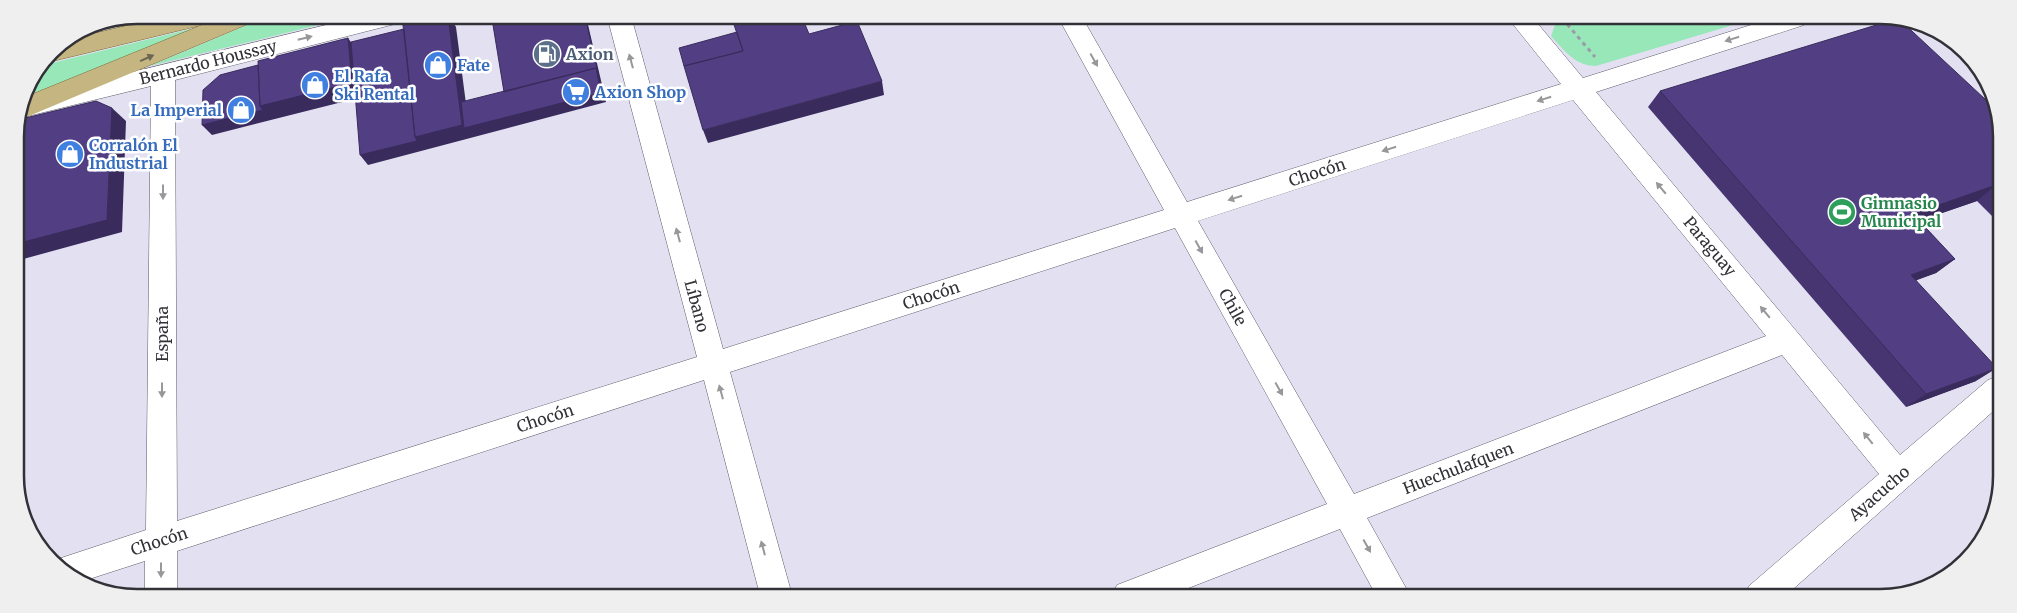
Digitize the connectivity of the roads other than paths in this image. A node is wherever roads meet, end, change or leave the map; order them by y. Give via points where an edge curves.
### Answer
1 (170, 24) edge
2 (226, 24) edge
3 (363, 24) edge
4 (621, 24) edge
5 (1074, 24) edge
6 (1525, 24) edge
7 (1780, 24) edge
8 (66, 49) edge
9 (163, 74) junction
10 (1578, 88) junction
11 (29, 106) edge
12 (28, 107) edge
13 (1181, 215) junction
14 (1788, 340) junction
15 (713, 365) junction
16 (1993, 393) edge
17 (1899, 476) junction
18 (1347, 511) junction
19 (161, 541) junction
20 (72, 569) edge
21 (161, 589) edge
22 (774, 589) edge
23 (1146, 589) edge
24 (1391, 589) edge
25 (1770, 589) edge

1 - 8 main road
11 -> 2 main road
9 -> 3 street, Bernardo Houssay
15 -> 4 street, Líbano
5 -> 13 street, Chile
6 - 10 street, Paraguay
7 -> 10 street, Chocón
9 - 12 street, Bernardo Houssay
9 -> 19 street, España
10 -> 13 street, Chocón
14 -> 10 street, Paraguay
13 - 15 street, Chocón
13 -> 18 street, Chile
17 -> 14 street, Paraguay
14 - 18 street, Huechulafquen
15 - 19 street, Chocón
22 -> 15 street, Líbano
16 - 17 street, Ayacucho
17 - 25 street, Ayacucho
18 - 23 street, Huechulafquen
18 -> 24 street, Chile
19 - 20 street, Chocón
19 -> 21 street, España

